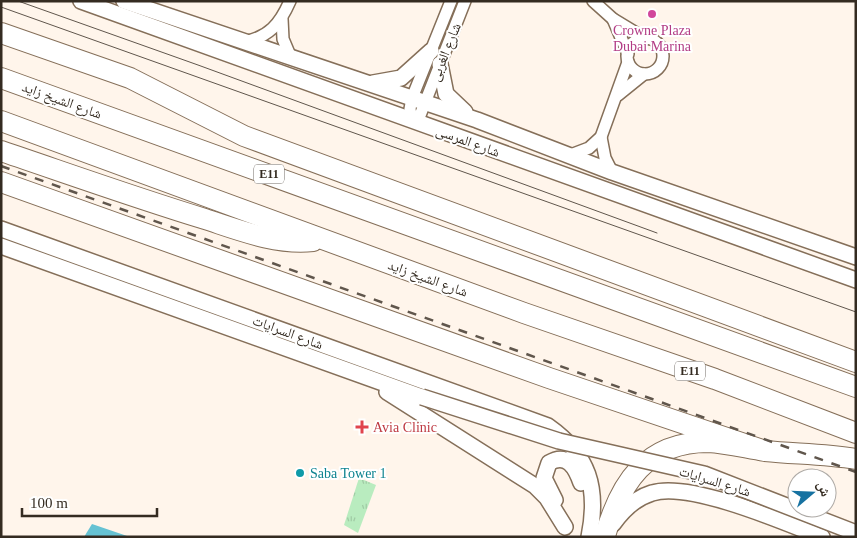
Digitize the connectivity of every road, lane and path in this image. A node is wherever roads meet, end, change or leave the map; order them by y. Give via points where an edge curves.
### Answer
1 (81, 1) edge
2 (124, 1) edge
3 (290, 1) edge
4 (450, 1) edge
5 (465, 1) edge
6 (593, 1) edge
7 (282, 19) junction
8 (613, 19) junction
9 (1, 33) edge
10 (646, 39) junction
11 (242, 42) junction
12 (431, 51) junction
13 (291, 58) junction
14 (628, 58) junction
15 (440, 64) junction
16 (644, 74) junction
17 (1, 78) edge
18 (368, 83) junction
19 (617, 96) junction
20 (418, 100) junction
21 (476, 120) junction
22 (1, 121) edge
23 (415, 122) junction
24 (601, 137) junction
25 (1, 151) edge
26 (568, 156) junction
27 (612, 172) junction
28 (1, 182) edge
29 (1, 229) edge
30 (324, 240) junction
31 (1, 246) edge
32 (9, 252) edge
33 (73, 255) junction
34 (856, 257) edge
35 (68, 270) junction
36 (856, 280) edge
37 (856, 362) edge
38 (361, 375) junction
39 (856, 387) edge
40 (856, 433) edge
41 (762, 450) junction
42 (856, 460) edge
43 (566, 532) edge
44 (856, 533) edge
45 (605, 536) edge
46 (588, 537) edge
47 (822, 537) edge

1 - 23 main road, شارع المرسى
2 - 11 main road, شارع المرسى
3 - 7 street
4 - 12 street, شارع الغربى
5 - 15 street, شارع الغربى
6 - 8 street
7 - 11 street via 266,34
7 - 13 street via 283,39
8 - 10 street
8 - 14 street
9 - 37 highway via 130,78 244,136
10 - 14 street via 634,43
10 - 16 street via 659,46 662,58 659,68
11 - 13 main road, شارع المرسى
12 - 18 main road via 401,78
12 - 20 street, شارع الغربى
13 - 18 main road, شارع المرسى
14 - 16 street via 634,70
14 - 19 street
15 - 20 street, شارع الغربى
15 - 21 main road via 446,94 456,106
16 - 19 street
17 - 39 highway, شارع الشيخ زايد / E11
18 - 20 main road, شارع المرسى
19 - 24 street
20 - 21 main road, شارع المرسى
20 - 23 street, شارع الغربى
21 - 26 main road, شارع المرسى
22 - 30 highway, شارع الشيخ زايد / E11
23 - 36 main road, شارع المرسى
24 - 26 street via 588,148
24 - 27 street
25 - 30 highway via 264,237 294,242
26 - 27 main road, شارع المرسى
27 - 34 main road, شارع المرسى
28 - 41 highway via 549,378
29 - 33 main road, شارع السرايات
30 - 40 highway, شارع الشيخ زايد / E11
31 - 32 main road, شارع السرايات
32 - 35 main road, شارع السرايات
33 - 35 main road
33 - 46 main road, شارع السرايات via 548,426 572,446 588,474 594,505
35 - 38 main road, شارع السرايات
38 - 43 main road, شارع السرايات via 534,486 547,498
38 - 44 main road, شارع السرايات, bridge via 559,441 704,474
41 - 42 highway
41 - 45 highway via 699,443 658,455 627,482 616,502
43 - 46 main road via 559,508 544,478 546,468 559,459 573,465 580,479
45 - 47 main road, شارع السرايات via 628,506 652,492 666,490 728,503

